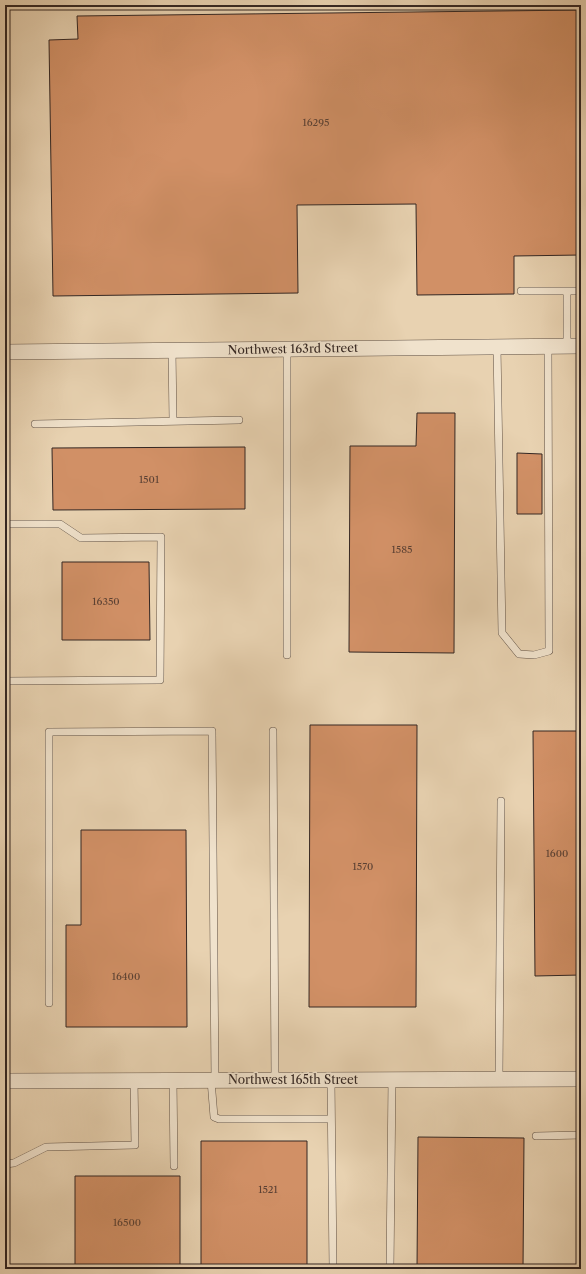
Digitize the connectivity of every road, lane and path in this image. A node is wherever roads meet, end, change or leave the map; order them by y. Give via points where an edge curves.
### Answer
1 (521, 291) dead end
2 (567, 291) junction
3 (581, 291) edge
4 (548, 346) junction
5 (574, 346) edge
6 (497, 347) junction
7 (287, 349) junction
8 (172, 350) junction
9 (5, 352) edge
10 (239, 420) dead end
11 (173, 421) junction
12 (35, 424) dead end
13 (5, 524) edge
14 (287, 655) dead end
15 (5, 681) edge
16 (274, 731) dead end
17 (501, 801) dead end
18 (49, 1003) dead end
19 (392, 1079) junction
20 (499, 1079) junction
21 (581, 1079) edge
22 (134, 1080) junction
23 (173, 1080) junction
24 (212, 1080) junction
25 (275, 1080) junction
26 (331, 1080) junction
27 (5, 1081) edge
28 (331, 1119) junction
29 (581, 1135) edge
30 (536, 1136) dead end
31 (5, 1164) edge
32 (174, 1166) dead end
33 (333, 1269) edge
34 (390, 1269) edge

1 - 2 lane
2 - 3 lane
2 - 5 lane
4 - 5 street, Northwest 163rd Street
4 - 6 street, Northwest 163rd Street
4 - 6 lane via 548,651 534,655 519,654 502,633
6 - 7 street, Northwest 163rd Street
7 - 8 street, Northwest 163rd Street
7 - 14 lane
8 - 9 street, Northwest 163rd Street
8 - 11 lane
10 - 11 lane
11 - 12 lane
13 - 15 lane via 60,524 81,538 161,537 160,680
16 - 25 lane
17 - 20 lane
18 - 24 lane via 48,732 212,731
19 - 20 street, Northwest 165th Street
19 - 26 street, Northwest 165th Street
19 - 34 lane
20 - 21 street, Northwest 165th Street
22 - 23 street, Northwest 165th Street
22 - 27 street, Northwest 165th Street
22 - 31 lane via 135,1145 46,1147 14,1163
23 - 24 street, Northwest 165th Street
23 - 32 lane
24 - 25 street, Northwest 165th Street
24 - 28 lane via 214,1117 219,1119
25 - 26 street, Northwest 165th Street
26 - 28 lane
28 - 33 lane
29 - 30 lane

